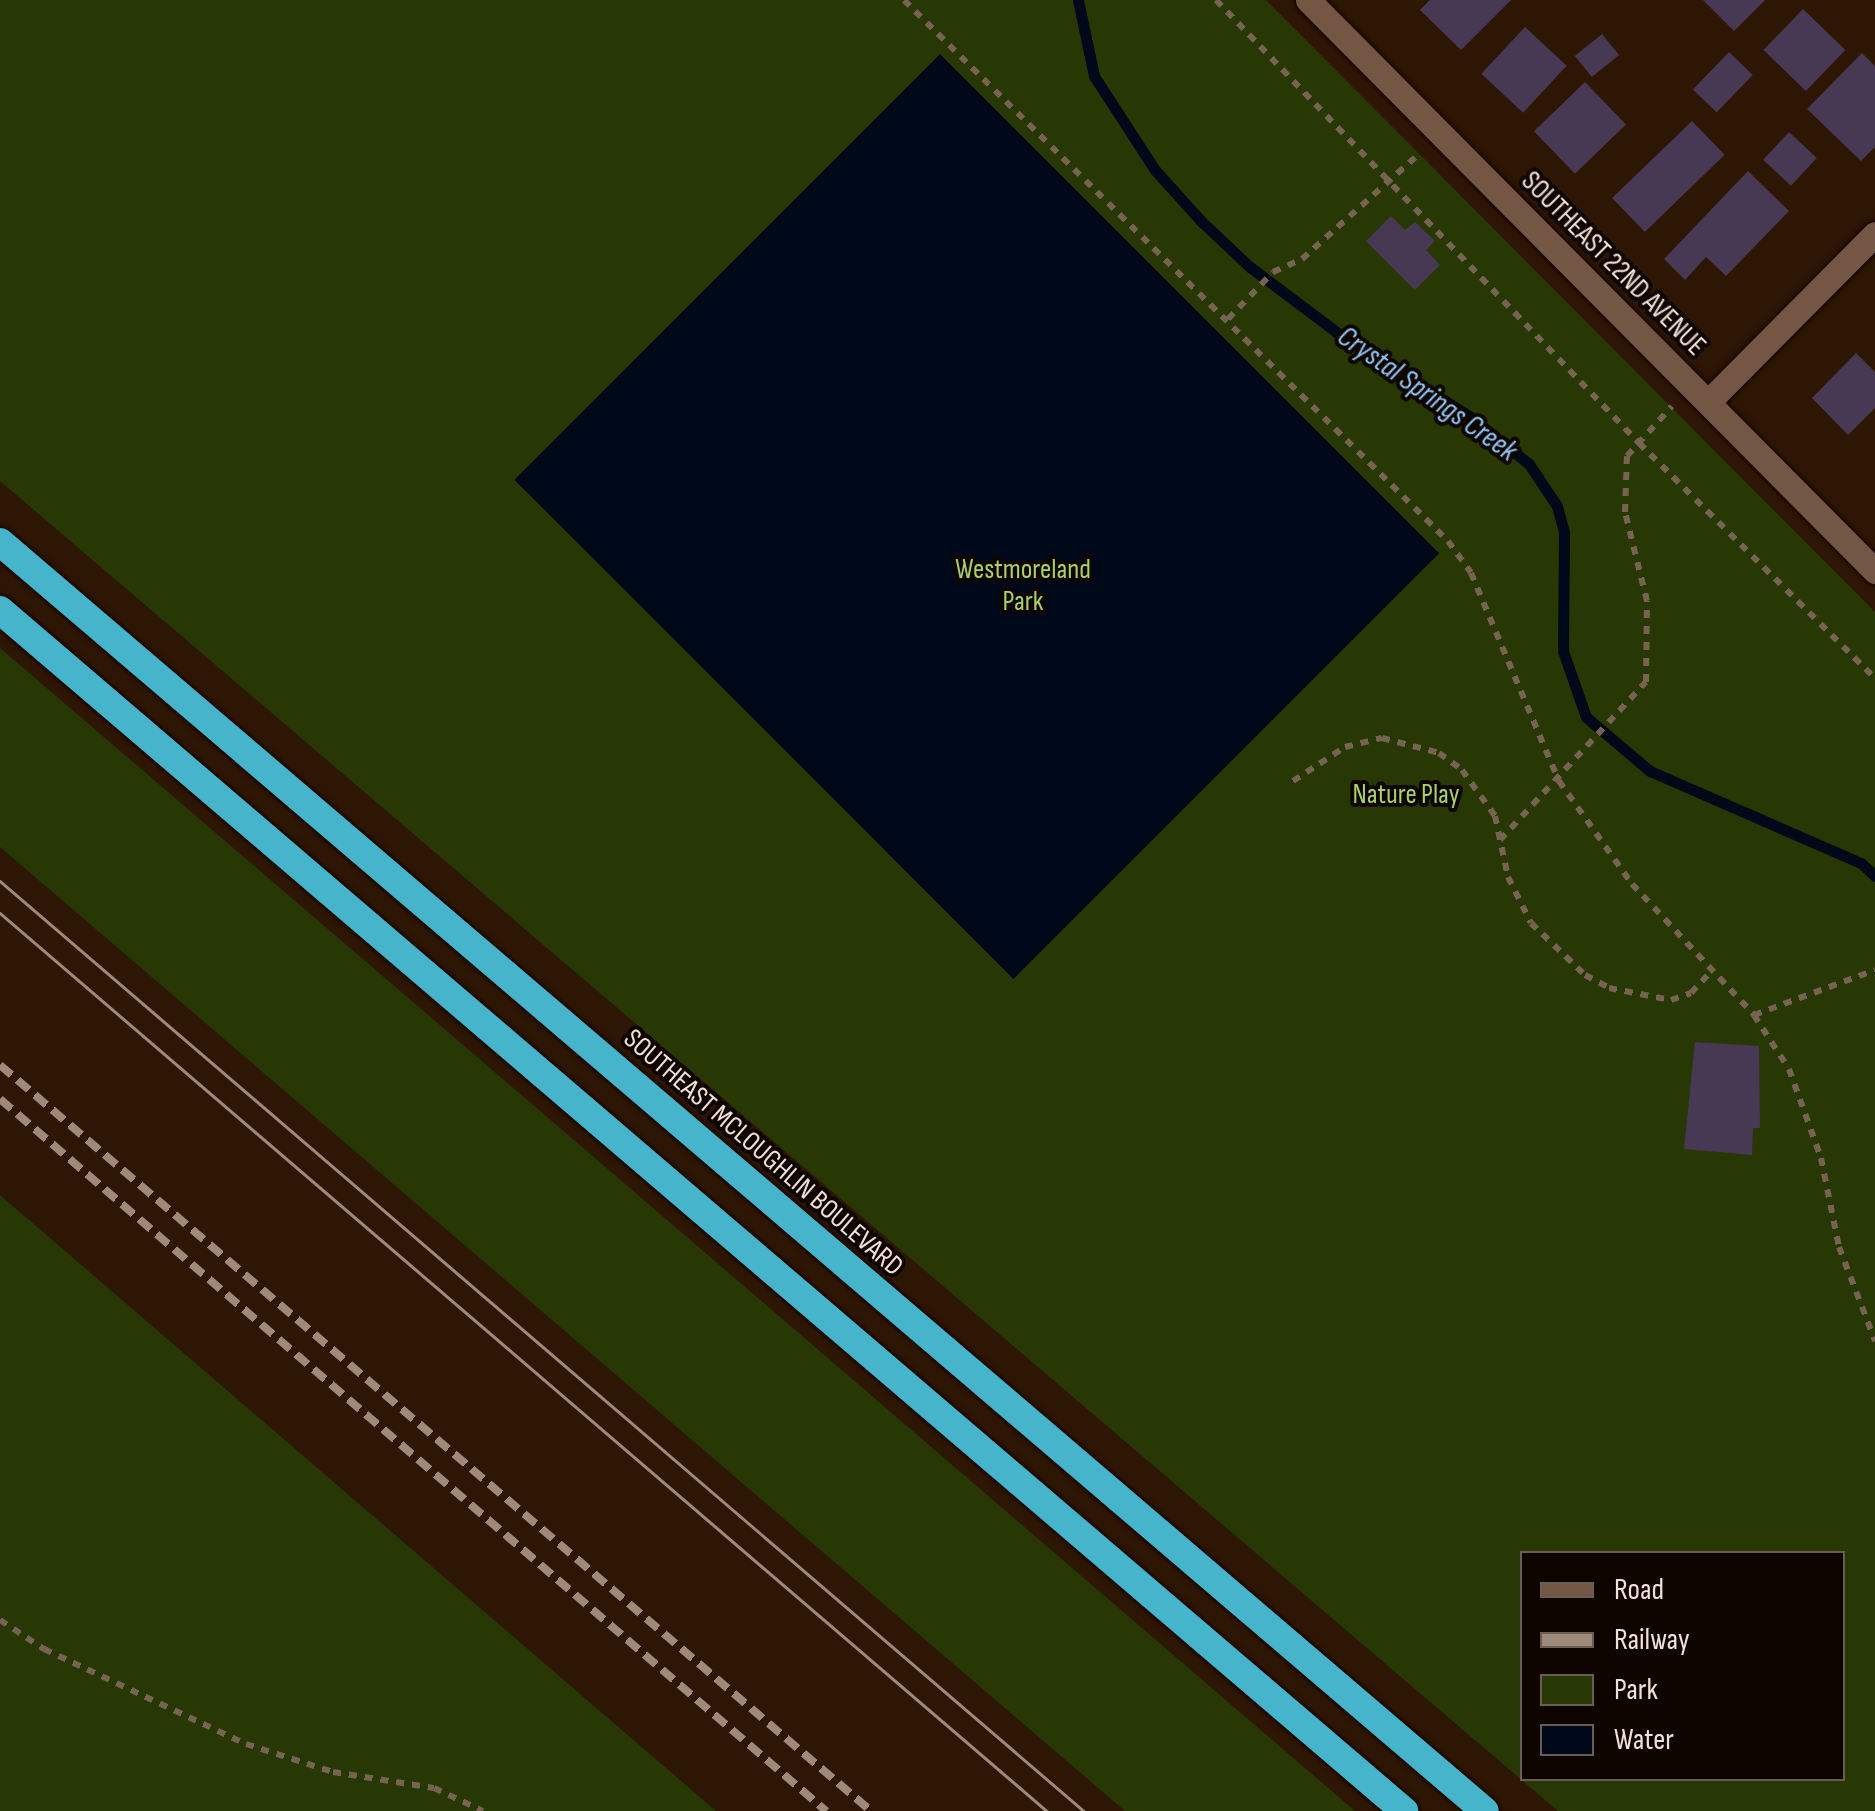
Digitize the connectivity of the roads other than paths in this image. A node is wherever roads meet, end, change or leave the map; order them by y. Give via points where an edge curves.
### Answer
1 (1308, 0) edge
2 (1875, 234) edge
3 (1708, 400) junction
4 (0, 542) edge
5 (1875, 572) edge
6 (0, 610) edge
7 (1404, 1811) edge
8 (1485, 1811) edge

1 - 3 street, SOUTHEAST 22ND AVENUE
2 - 3 street
3 - 5 street, SOUTHEAST 22ND AVENUE
4 - 8 highway, SOUTHEAST MCLOUGHLIN BOULEVARD
6 - 7 highway

